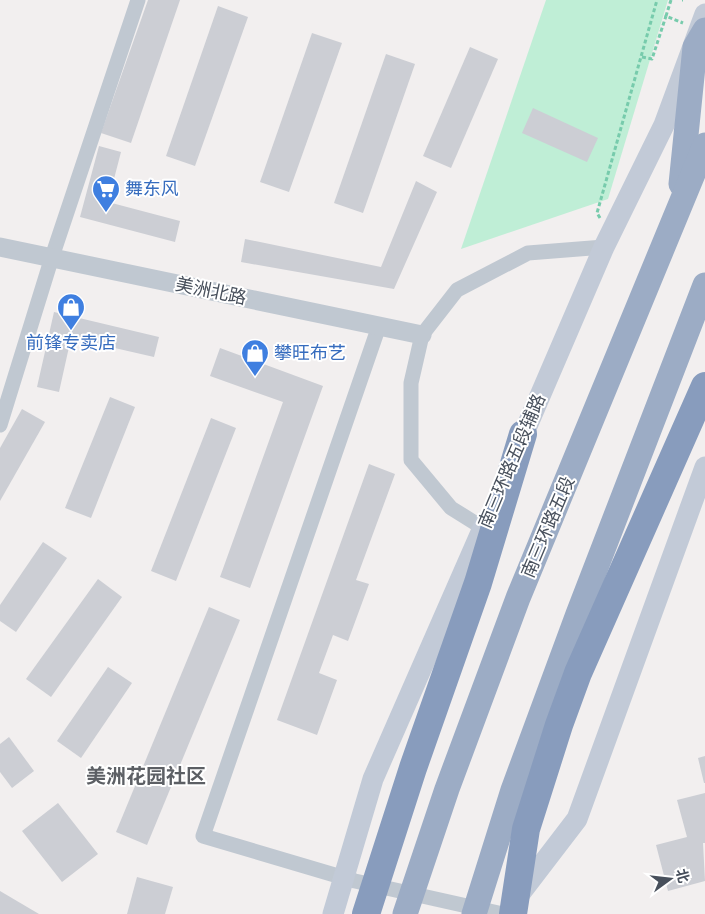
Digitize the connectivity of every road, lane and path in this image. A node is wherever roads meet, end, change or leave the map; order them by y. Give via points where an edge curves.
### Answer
1 (138, 0) edge
2 (657, 0) edge
3 (671, 0) edge
4 (666, 16) junction
5 (698, 29) edge
6 (642, 57) junction
7 (705, 145) edge
8 (678, 215) junction
9 (607, 242) junction
10 (0, 246) edge
11 (52, 258) junction
12 (705, 285) edge
13 (379, 326) junction
14 (422, 335) junction
15 (705, 386) edge
16 (0, 425) edge
17 (523, 434) junction
18 (705, 468) edge
19 (483, 528) junction
20 (344, 877) junction
21 (333, 914) edge
22 (366, 914) edge
23 (405, 914) edge
24 (474, 914) edge
25 (503, 914) edge
26 (513, 914) edge

1 - 11 street
2 - 6 path
3 - 4 path
4 - 5 path
4 - 6 path via 652,60
5 - 8 highway
5 - 9 main road, 南三环路五段辅路 via 664,125
6 - 9 path via 597,213
7 - 8 highway, 南三环路五段
8 - 23 highway, 南三环路五段 via 518,598 447,789
9 - 14 street via 528,252 457,290
9 - 17 main road, 南三环路五段辅路
10 - 11 street, 美洲北路
11 - 13 street, 美洲北路
11 - 16 street
12 - 24 highway via 513,790
13 - 14 street, 美洲北路
13 - 20 street via 204,836
14 - 19 street via 411,383 412,460 451,508
15 - 26 highway via 578,673 559,725 526,829
17 - 19 main road, 南三环路五段辅路
17 - 22 highway via 478,583
18 - 25 main road via 577,819
19 - 20 main road, 南三环路五段辅路 via 373,779
20 - 21 main road, 南三环路五段辅路
20 - 25 street

